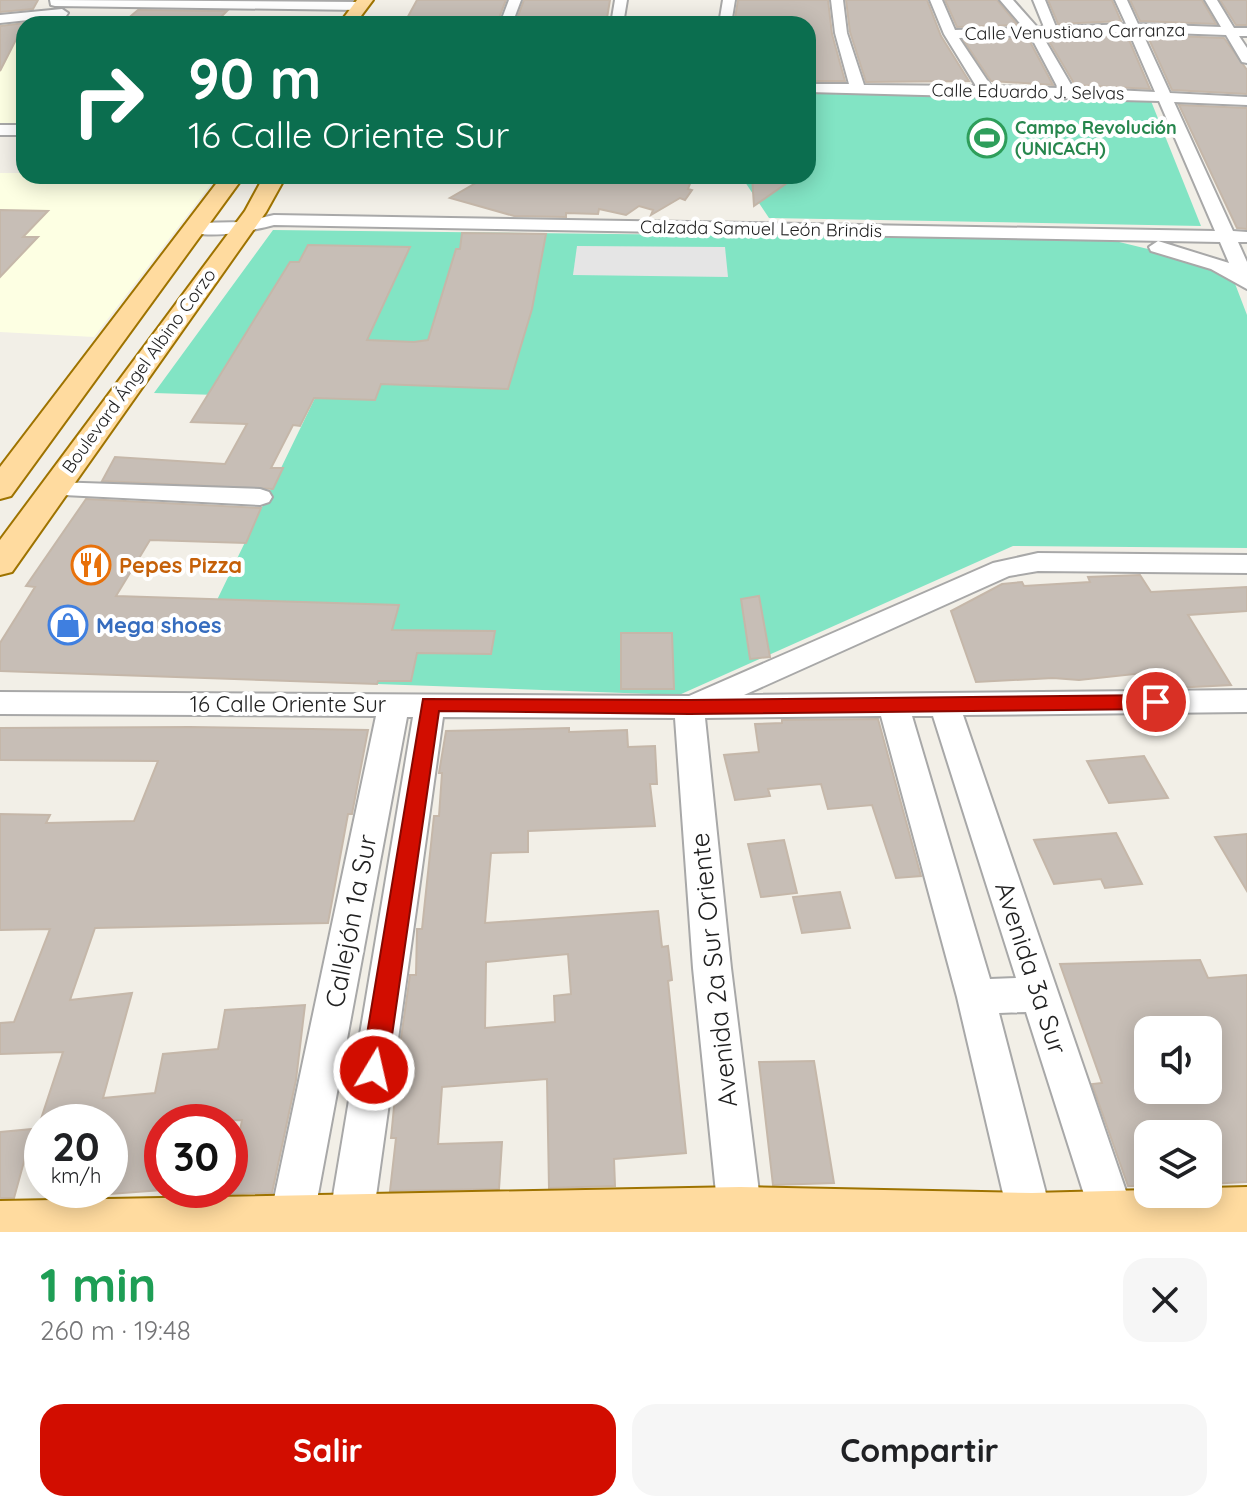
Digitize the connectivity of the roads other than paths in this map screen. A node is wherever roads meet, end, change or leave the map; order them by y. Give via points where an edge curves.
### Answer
1 (837, 0) edge
2 (936, 0) edge
3 (1006, 0) edge
4 (1039, 0) edge
5 (1121, 0) edge
6 (1211, 0) edge
7 (117, 2) edge
8 (207, 2) edge
9 (362, 3) edge
10 (57, 9) edge
11 (1133, 28) junction
12 (1230, 31) junction
13 (1052, 32) junction
14 (1247, 32) edge
15 (1035, 33) junction
16 (950, 34) junction
17 (1247, 59) edge
18 (816, 88) edge
19 (858, 89) junction
20 (986, 90) junction
21 (1068, 92) junction
22 (1161, 95) junction
23 (1247, 101) edge
24 (227, 184) edge
25 (272, 184) edge
26 (202, 219) junction
27 (257, 220) junction
28 (1107, 235) junction
29 (1224, 237) junction
30 (1247, 237) edge
31 (1246, 282) edge
32 (0, 489) edge
33 (53, 489) junction
34 (260, 497) dead end
35 (0, 564) edge
36 (1247, 564) edge
37 (1247, 701) edge
38 (0, 703) edge
39 (412, 704) junction
40 (893, 704) junction
41 (944, 704) junction
42 (689, 707) junction
43 (1039, 994) junction
44 (976, 997) junction
45 (1247, 1215) edge
46 (741, 1224) edge
47 (1116, 1226) edge
48 (290, 1227) edge
49 (350, 1227) edge
50 (1033, 1227) edge
51 (0, 1229) edge

1 - 19 street
2 - 16 street
3 - 15 street
4 - 13 street
5 - 11 street
6 - 12 street
7 - 8 street
7 - 10 street
8 - 9 street
11 - 12 street, Calle Venustiano Carranza
11 - 13 street, Calle Venustiano Carranza
11 - 22 street
12 - 14 street, Calle Venustiano Carranza
12 - 17 street
13 - 15 street, Calle Venustiano Carranza
15 - 16 street, Calle Venustiano Carranza
15 - 21 street
16 - 20 street
18 - 19 street, Calle Eduardo J. Selvas
19 - 20 street, Calle Eduardo J. Selvas
20 - 21 street, Calle Eduardo J. Selvas
21 - 22 street, Calle Eduardo J. Selvas
22 - 23 street, Calle Eduardo J. Selvas
22 - 29 street
24 - 26 main road, Boulevard Ángel Albino Corzo
25 - 27 main road, Boulevard Ángel Albino Corzo
26 - 27 street, Calzada Samuel León Brindis
26 - 32 main road, Boulevard Ángel Albino Corzo
27 - 28 street, Calzada Samuel León Brindis
27 - 33 main road, Boulevard Ángel Albino Corzo
28 - 29 street, Calzada Samuel León Brindis
28 - 31 street via 1191,256
29 - 30 street, Calzada Samuel León Brindis
29 - 31 street
33 - 34 street
33 - 35 main road, Boulevard Ángel Albino Corzo
36 - 42 street via 1038,562 1002,569
37 - 41 street, 16 Calle Oriente Sur
38 - 39 street, 16 Calle Oriente Sur
39 - 42 street, 16 Calle Oriente Sur
39 - 48 street, Callejón 1a Sur
39 - 49 street, Callejón 1a Sur
40 - 41 street, 16 Calle Oriente Sur
40 - 42 street, 16 Calle Oriente Sur
40 - 44 street
41 - 43 street, Avenida 3a Sur
42 - 46 street, Avenida 2a Sur Oriente
43 - 44 street
43 - 47 street, Avenida 3a Sur
44 - 50 street
45 - 47 main road
46 - 49 main road
46 - 50 main road
47 - 50 main road
48 - 49 main road
48 - 51 main road

